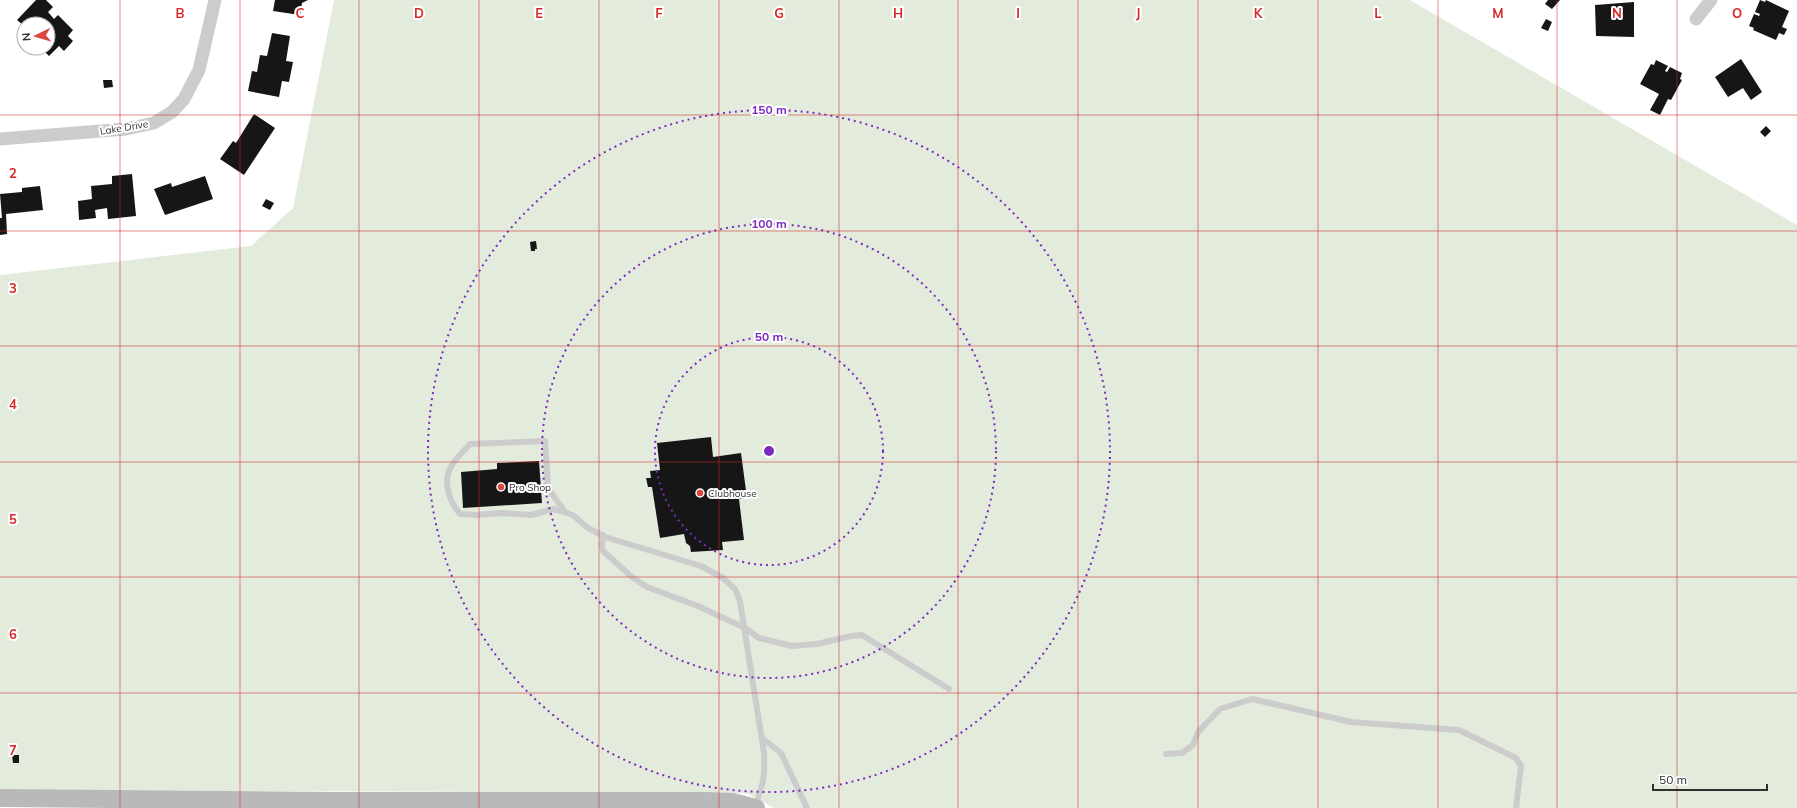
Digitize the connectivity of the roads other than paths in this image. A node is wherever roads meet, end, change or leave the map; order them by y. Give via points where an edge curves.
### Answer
1 (215, 0) edge
2 (1711, 0) edge
3 (1696, 19) dead end
4 (0, 139) edge
5 (565, 512) junction
6 (603, 536) junction
7 (745, 628) junction
8 (949, 689) dead end
9 (762, 738) junction
10 (1166, 754) dead end
11 (0, 798) edge
12 (606, 805) edge
13 (755, 807) edge
14 (807, 808) edge
15 (1516, 808) edge

1 - 4 street, Lake Drive via 199,70 184,100 172,112 154,122 134,128
2 - 3 street
5 - 5 lane via 548,488 545,441 470,444 452,465 447,481 450,497 460,514 531,515 553,509
5 - 6 lane
6 - 7 lane via 603,551 647,587 698,606
6 - 7 lane via 701,566 724,578 735,589
7 - 8 lane via 759,638 792,646 862,635
7 - 9 lane
9 - 13 lane via 765,775
9 - 14 lane via 781,753
10 - 15 lane via 1182,753 1193,745 1198,732 1220,709 1252,699 1351,722 1459,730 1516,758 1521,766
11 - 12 street
12 - 13 street via 706,801 733,802

